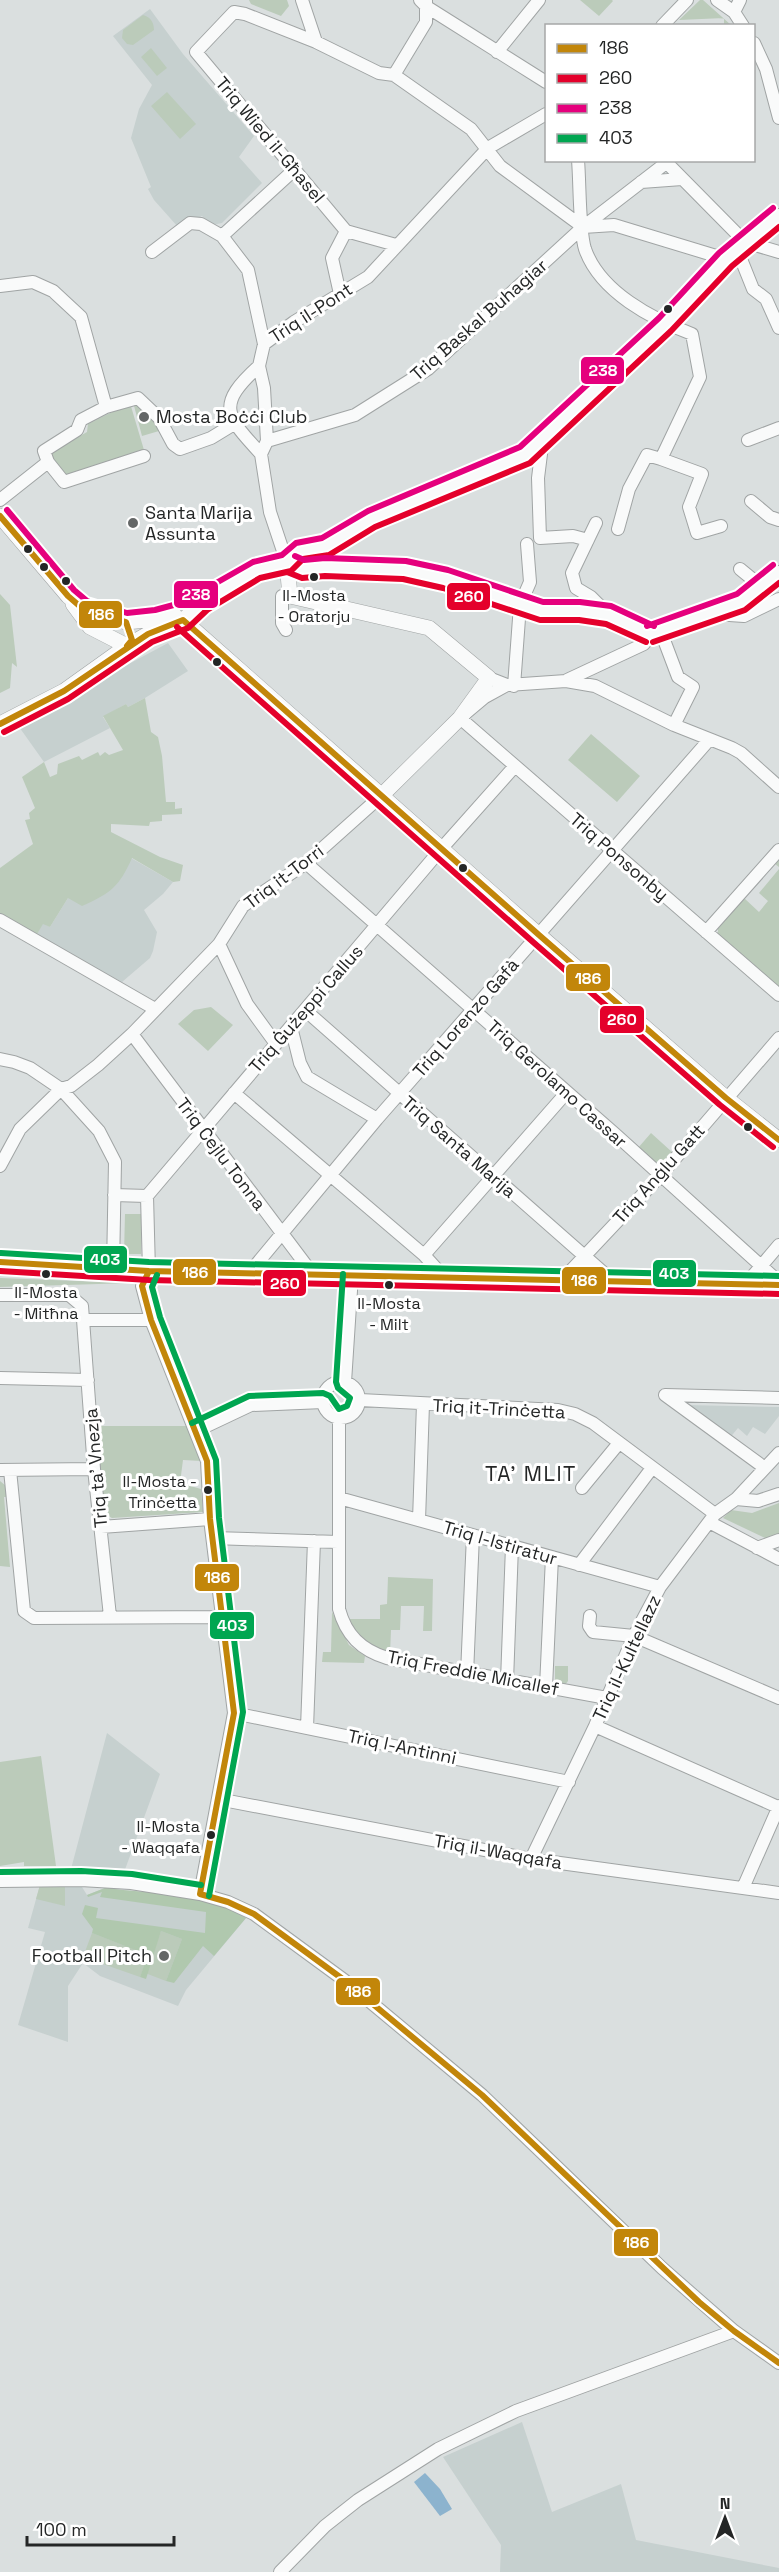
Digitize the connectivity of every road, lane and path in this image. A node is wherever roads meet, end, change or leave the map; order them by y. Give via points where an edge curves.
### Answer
1 (302, 0) edge
2 (539, 0) edge
3 (687, 0) edge
4 (717, 0) edge
5 (740, 0) edge
6 (424, 2) edge
7 (734, 12) junction
8 (665, 24) edge
9 (741, 24) edge
10 (316, 42) junction
11 (755, 47) edge
12 (497, 52) junction
13 (394, 75) junction
14 (545, 81) edge
15 (545, 115) edge
16 (779, 118) edge
17 (488, 148) junction
18 (578, 162) edge
19 (665, 162) edge
20 (294, 170) junction
21 (682, 179) junction
22 (641, 182) junction
23 (779, 215) edge
24 (583, 227) junction
25 (346, 231) junction
26 (222, 236) junction
27 (396, 245) junction
28 (741, 245) junction
29 (152, 252) dead end
30 (779, 252) edge
31 (726, 259) junction
32 (0, 286) edge
33 (340, 294) junction
34 (665, 324) junction
35 (779, 328) edge
36 (264, 344) junction
37 (259, 366) junction
38 (106, 407) junction
39 (234, 424) junction
40 (779, 428) edge
41 (543, 438) junction
42 (748, 440) dead end
43 (267, 441) junction
44 (261, 454) junction
45 (525, 455) junction
46 (144, 456) dead end
47 (46, 457) junction
48 (661, 459) junction
49 (538, 478) junction
50 (0, 500) edge
51 (751, 501) dead end
52 (0, 516) edge
53 (779, 520) edge
54 (596, 523) dead end
55 (721, 526) dead end
56 (618, 529) dead end
57 (588, 540) junction
58 (527, 544) dead end
59 (309, 550) junction
60 (287, 563) junction
61 (310, 568) junction
62 (740, 569) dead end
63 (779, 572) edge
64 (762, 587) junction
65 (68, 596) junction
66 (286, 596) junction
67 (779, 599) edge
68 (202, 603) junction
69 (520, 605) junction
70 (711, 614) junction
71 (609, 615) junction
72 (183, 620) junction
73 (126, 622) junction
74 (286, 630) dead end
75 (656, 633) junction
76 (128, 646) junction
77 (489, 678) junction
78 (566, 681) junction
79 (511, 686) junction
80 (460, 718) junction
81 (0, 724) edge
82 (674, 725) junction
83 (709, 740) junction
84 (515, 766) junction
85 (779, 787) edge
86 (381, 796) junction
87 (442, 848) junction
88 (779, 850) edge
89 (613, 852) junction
90 (306, 863) junction
91 (0, 920) edge
92 (376, 927) junction
93 (706, 932) junction
94 (539, 935) junction
95 (219, 944) junction
96 (779, 995) edge
97 (154, 1009) junction
98 (473, 1009) junction
99 (305, 1010) junction
100 (291, 1027) junction
101 (132, 1034) junction
102 (779, 1038) edge
103 (276, 1044) junction
104 (0, 1059) edge
105 (59, 1091) junction
106 (567, 1092) junction
107 (234, 1093) junction
108 (399, 1095) junction
109 (726, 1098) junction
110 (377, 1119) junction
111 (203, 1129) junction
112 (779, 1140) edge
113 (0, 1166) edge
114 (332, 1175) junction
115 (493, 1176) junction
116 (660, 1176) junction
117 (114, 1195) junction
118 (147, 1196) junction
119 (281, 1233) junction
120 (779, 1245) edge
121 (424, 1255) junction
122 (585, 1256) junction
123 (0, 1262) edge
124 (760, 1266) junction
125 (113, 1268) junction
126 (148, 1271) junction
127 (250, 1272) junction
128 (312, 1273) junction
129 (352, 1275) junction
130 (444, 1277) junction
131 (562, 1280) junction
132 (614, 1282) junction
133 (779, 1284) edge
134 (745, 1285) junction
135 (0, 1294) edge
136 (83, 1320) junction
137 (151, 1320) junction
138 (0, 1378) edge
139 (88, 1380) junction
140 (345, 1382) junction
141 (779, 1398) edge
142 (360, 1400) junction
143 (323, 1402) junction
144 (423, 1404) junction
145 (339, 1418) junction
146 (196, 1431) junction
147 (619, 1443) junction
148 (779, 1453) edge
149 (652, 1468) junction
150 (765, 1468) junction
151 (94, 1469) junction
152 (5, 1470) edge
153 (582, 1488) dead end
154 (779, 1494) edge
155 (339, 1498) junction
156 (736, 1499) junction
157 (712, 1518) junction
158 (210, 1519) junction
159 (419, 1520) junction
160 (101, 1527) junction
161 (473, 1535) junction
162 (213, 1538) junction
163 (779, 1540) edge
164 (314, 1541) junction
165 (338, 1542) junction
166 (512, 1546) junction
167 (756, 1548) junction
168 (552, 1557) junction
169 (779, 1559) edge
170 (579, 1565) junction
171 (660, 1587) junction
172 (110, 1616) junction
173 (590, 1616) dead end
174 (224, 1617) junction
175 (634, 1636) junction
176 (467, 1674) junction
177 (507, 1681) junction
178 (546, 1687) junction
179 (607, 1698) junction
180 (779, 1698) edge
181 (234, 1713) junction
182 (595, 1726) junction
183 (307, 1728) junction
184 (569, 1782) junction
185 (218, 1799) junction
186 (779, 1807) edge
187 (531, 1859) junction
188 (0, 1881) edge
189 (743, 1888) junction
190 (779, 1893) edge
191 (200, 1894) junction
192 (734, 2331) junction
193 (779, 2364) edge
194 (280, 2572) edge

1 - 10 street
2 - 12 street
3 - 8 street
4 - 7 street
5 - 7 street
6 - 12 street
6 - 13 street via 426,22
7 - 9 street
10 - 13 street via 379,73
10 - 20 street, Triq Wied il-Għasel via 234,12 196,52
11 - 16 street via 766,69
12 - 14 street
13 - 17 street via 471,129
15 - 17 street, Triq il-Pont
17 - 24 street via 500,166
17 - 27 street, Triq il-Pont
18 - 24 street
19 - 21 street
19 - 22 street, Triq Baskal Buhagiar
20 - 25 street, Triq Wied il-Għasel
20 - 26 street
21 - 22 street
21 - 28 street
22 - 24 street, Triq Baskal Buhagiar
23 - 28 street
24 - 31 street via 614,225
24 - 34 street via 585,248 596,271 616,291
24 - 43 street, Triq Baskal Buhagiar via 428,369 355,415
25 - 27 street
25 - 33 street via 332,258
26 - 29 street via 201,224 190,223
26 - 36 street via 248,270
27 - 33 street, Triq il-Pont via 368,277
28 - 30 street
28 - 31 street
28 - 35 street via 753,289 766,298
31 - 34 street
32 - 38 street via 33,282 53,291 81,317
33 - 36 street, Triq il-Pont
34 - 41 street
34 - 48 street via 692,334 700,377
36 - 37 street, Triq il-Pont
37 - 39 street via 239,384 229,409
37 - 43 street, Triq il-Pont
38 - 39 street via 138,398 159,418 180,449
38 - 47 street via 81,420 78,430
39 - 44 street
40 - 42 street
41 - 45 street
41 - 49 street
43 - 44 street, Triq il-Pont
44 - 60 street via 270,512
45 - 49 street
45 - 59 street via 371,519 325,547
46 - 47 street via 64,482
47 - 50 street
48 - 55 street via 702,474 689,507 697,533
48 - 56 street via 647,455 628,489
49 - 57 street via 540,538 573,536
51 - 53 street via 770,518
52 - 65 main road
54 - 57 street
57 - 71 street via 572,573 576,588
58 - 69 street via 530,582
59 - 60 street via 299,551
59 - 61 street via 313,559
60 - 61 street
60 - 66 main road
60 - 68 main road via 257,570
61 - 69 street via 404,570 445,579
62 - 64 street
63 - 64 street
64 - 70 street via 741,602
65 - 73 main road via 83,609
65 - 76 main road via 90,627
66 - 74 street via 282,623
66 - 77 main road via 429,628
67 - 70 street via 744,616
68 - 72 main road
68 - 73 main road via 157,619
69 - 71 street via 542,611
69 - 79 street
70 - 75 street
71 - 75 street
72 - 76 main road
72 - 86 main road
73 - 76 main road via 132,640
75 - 78 street via 644,644
75 - 82 street via 678,676 693,687
76 - 81 main road via 64,691
77 - 79 street
77 - 80 main road, Triq it-Torri
78 - 79 street
78 - 82 street via 595,686
79 - 80 street, Triq it-Torri via 485,698
80 - 84 street, Triq Ponsonby
80 - 86 main road, Triq it-Torri
82 - 83 street
83 - 85 street via 741,753
83 - 89 street, Triq Lorenzo Gafà
84 - 87 street, Triq Ġużeppi Callus
84 - 89 street, Triq Ponsonby
86 - 87 main road
86 - 90 street, Triq it-Torri
87 - 92 street, Triq Ġużeppi Callus
87 - 94 main road
88 - 93 street
89 - 93 street, Triq Ponsonby
89 - 94 street, Triq Lorenzo Gafà
90 - 92 street, Triq Gerolamo Cassar
90 - 95 street, Triq it-Torri via 243,906
91 - 97 street
92 - 98 street, Triq Gerolamo Cassar
92 - 99 street, Triq Ġużeppi Callus
93 - 96 street, Triq Ponsonby
94 - 98 street, Triq Lorenzo Gafà
94 - 109 main road
95 - 97 street, Triq it-Torri
95 - 103 street via 247,1004
97 - 101 street, Triq it-Torri
98 - 106 street, Triq Gerolamo Cassar
98 - 108 street, Triq Lorenzo Gafà
99 - 100 street, Triq Ġużeppi Callus
99 - 108 street, Triq Santa Marija
100 - 103 street, Triq Ġużeppi Callus
100 - 110 street via 307,1077
101 - 105 street, Triq it-Torri via 98,1065
101 - 111 street, Triq Ċejlu Tonna
102 - 109 street, Triq Anġlu Gatt
103 - 107 street, Triq Ġużeppi Callus
104 - 105 street via 30,1068
105 - 113 street, Triq it-Torri via 20,1129
105 - 117 street via 99,1131 115,1162
106 - 115 street
106 - 116 street, Triq Gerolamo Cassar
107 - 111 street, Triq Ġużeppi Callus
107 - 114 street
108 - 110 street, Triq Lorenzo Gafà
108 - 115 street, Triq Santa Marija
109 - 112 main road
109 - 116 street, Triq Anġlu Gatt
110 - 114 street, Triq Lorenzo Gafà
111 - 118 street, Triq Ġużeppi Callus
111 - 119 street, Triq Ċejlu Tonna
114 - 119 street, Triq Lorenzo Gafà
114 - 121 street
115 - 121 street
115 - 122 street, Triq Santa Marija
116 - 122 street, Triq Anġlu Gatt
116 - 124 street, Triq Gerolamo Cassar
117 - 118 street
117 - 125 street
118 - 126 street
119 - 127 street, Triq Lorenzo Gafà
119 - 128 street, Triq Ċejlu Tonna
120 - 124 street
121 - 130 street
122 - 131 street, Triq Anġlu Gatt
122 - 132 street, Triq Santa Marija
123 - 125 main road
124 - 133 street, Triq Gerolamo Cassar
124 - 134 street
125 - 126 main road
126 - 127 main road
126 - 137 street via 142,1286
127 - 128 main road
128 - 129 main road
129 - 130 main road
129 - 140 street
130 - 131 main road
131 - 132 main road
132 - 134 main road
133 - 134 main road
135 - 136 street via 69,1295 82,1306
136 - 137 street
136 - 139 street, Triq ta' Vnezja
137 - 146 street
138 - 139 street
139 - 151 street, Triq ta' Vnezja
140 - 142 street via 355,1388
140 - 143 street via 329,1387
141 - 150 street via 665,1395
142 - 144 street, Triq it-Trinċetta
142 - 145 street via 356,1411
143 - 145 street via 328,1413
143 - 146 street via 251,1405
144 - 147 street, Triq it-Trinċetta via 575,1413
144 - 159 street
145 - 155 street, Triq Freddie Micallef
146 - 158 street via 207,1461
147 - 149 street, Triq it-Trinċetta
147 - 153 street
148 - 150 street, Triq il-Kultellazz
149 - 157 street, Triq it-Trinċetta
149 - 170 street
150 - 156 street, Triq il-Kultellazz
151 - 152 street
151 - 160 street, Triq ta' Vnezja
152 - 172 street via 24,1611 34,1617
154 - 156 street via 758,1501
155 - 159 street, Triq l-Istiratur
155 - 165 street, Triq Freddie Micallef
156 - 157 street, Triq il-Kultellazz
157 - 167 street, Triq it-Trinċetta
157 - 171 street, Triq il-Kultellazz
158 - 160 street
158 - 162 street
159 - 161 street, Triq l-Istiratur
160 - 172 street, Triq ta' Vnezja
161 - 166 street, Triq l-Istiratur
161 - 176 street
162 - 164 street
162 - 174 street
163 - 167 street
164 - 165 street
164 - 183 street
165 - 176 street, Triq Freddie Micallef via 339,1609 352,1637 363,1648 381,1656
166 - 168 street, Triq l-Istiratur
166 - 177 street
167 - 169 street, Triq it-Trinċetta
168 - 170 street, Triq l-Istiratur
168 - 178 street
170 - 171 street, Triq l-Istiratur
171 - 175 street, Triq il-Kultellazz
172 - 174 street
173 - 175 street via 593,1632
174 - 181 street
175 - 179 street, Triq il-Kultellazz
175 - 180 street
176 - 177 street, Triq Freddie Micallef
177 - 178 street, Triq Freddie Micallef
178 - 179 street, Triq Freddie Micallef
179 - 182 street, Triq il-Kultellazz
181 - 183 street, Triq l-Antinni
181 - 185 street
182 - 184 street, Triq il-Kultellazz
182 - 186 street
183 - 184 street, Triq l-Antinni
184 - 187 street, Triq il-Kultellazz
185 - 187 street, Triq il-Waqqafa
185 - 191 street
186 - 189 street
187 - 189 street, Triq il-Waqqafa
188 - 191 street via 131,1883
189 - 190 street, Triq il-Waqqafa
191 - 192 street via 254,1914 383,2012 482,2096 662,2268
192 - 193 street
192 - 194 street via 516,2410 438,2449 358,2500 325,2526

